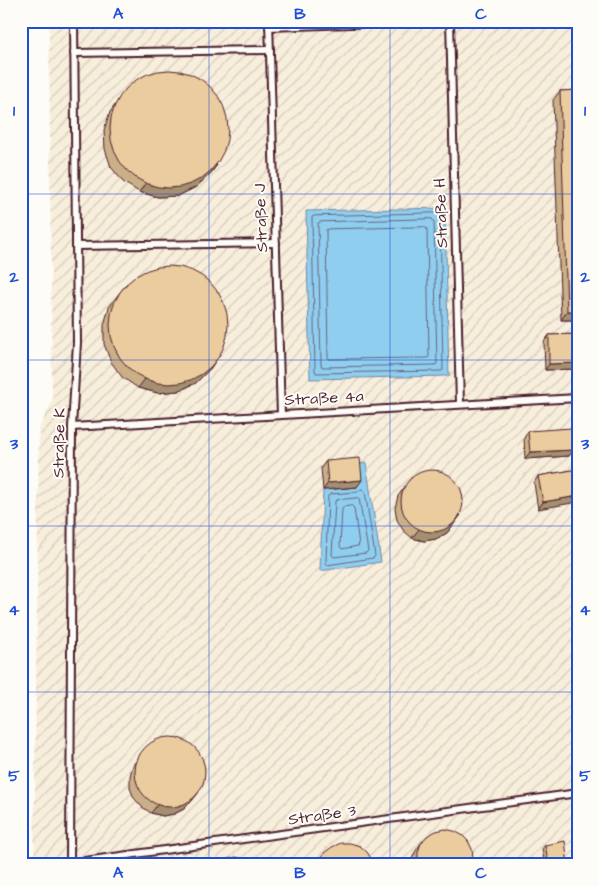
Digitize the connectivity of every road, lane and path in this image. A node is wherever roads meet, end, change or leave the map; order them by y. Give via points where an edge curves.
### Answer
1 (74, 21) edge
2 (434, 21) edge
3 (450, 21) edge
4 (269, 24) edge
5 (270, 50) junction
6 (74, 53) junction
7 (276, 243) junction
8 (76, 246) junction
9 (578, 398) edge
10 (460, 404) junction
11 (281, 415) junction
12 (72, 427) junction
13 (578, 793) edge
14 (70, 864) edge

1 - 6 lane, Straße K
2 - 4 lane
3 - 10 lane, Straße H
4 - 5 lane, Straße J
5 - 6 lane
5 - 7 lane, Straße J
6 - 8 lane, Straße K
7 - 8 lane
7 - 11 lane, Straße J
8 - 12 lane, Straße K via 77,343
9 - 10 lane, Straße 4a
10 - 11 lane, Straße 4a
11 - 12 lane, Straße 4a
12 - 14 lane, Straße K
13 - 14 lane, Straße 3

